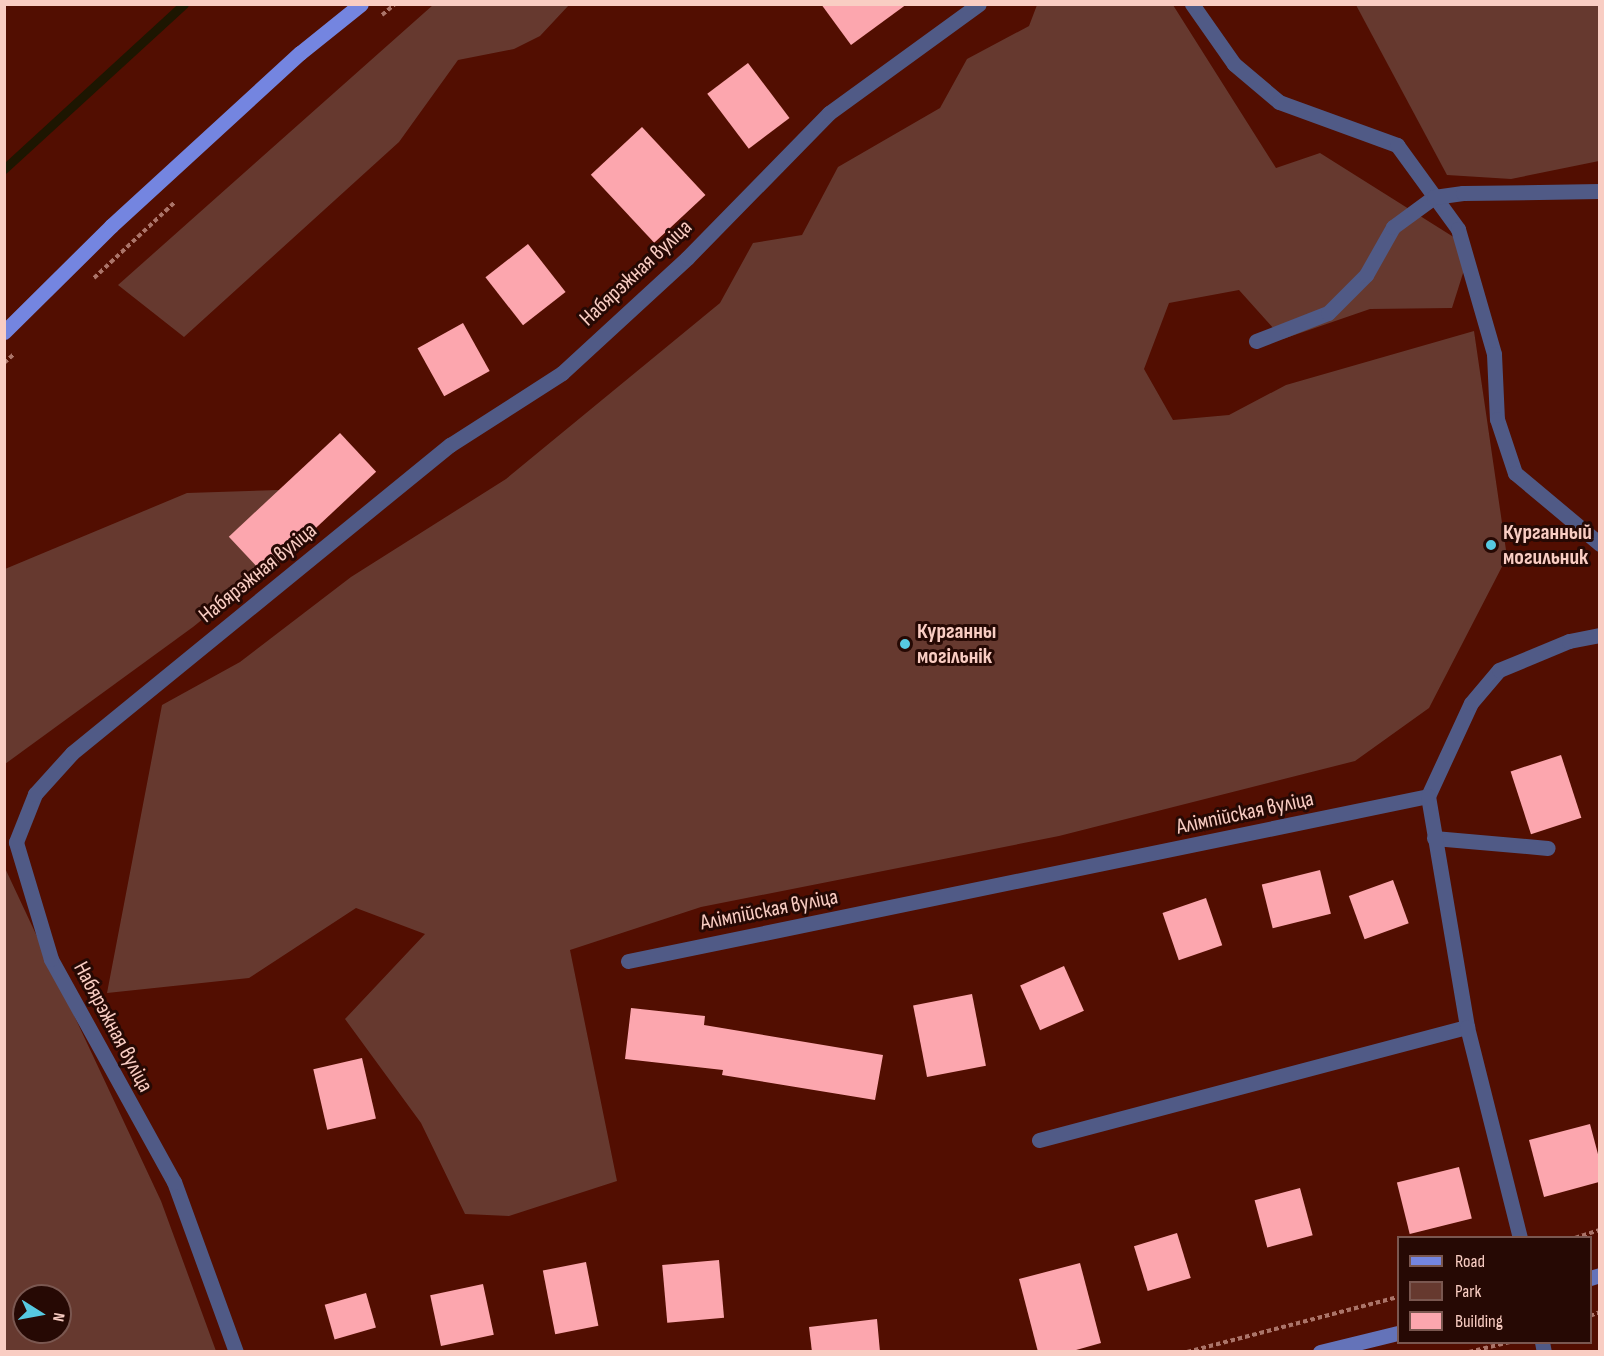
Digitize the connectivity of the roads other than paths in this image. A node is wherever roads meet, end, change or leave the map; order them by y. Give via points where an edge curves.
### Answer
1 (361, 4) edge
2 (980, 4) edge
3 (1192, 4) edge
4 (1599, 191) edge
5 (1434, 197) junction
6 (4, 332) edge
7 (1256, 341) dead end
8 (1599, 544) edge
9 (1599, 635) edge
10 (1428, 796) junction
11 (1434, 838) junction
12 (1548, 848) dead end
13 (628, 961) dead end
14 (1467, 1027) junction
15 (1039, 1140) dead end
16 (1519, 1236) edge
17 (1397, 1333) edge
18 (236, 1352) edge
19 (1320, 1352) edge

1 - 6 main road via 300,53 128,211
2 - 18 street, Набярэжная вуліца via 829,112 687,258 562,373 450,445 72,753 35,794 16,842 51,959 174,1182
3 - 5 street via 1234,64 1279,102 1397,145
4 - 5 street
5 - 7 street via 1393,227 1366,275 1328,313
5 - 8 street via 1462,240 1494,354 1497,419 1515,473
9 - 10 street via 1569,641 1499,670 1471,703
10 - 11 street
10 - 13 street, Алімпійская вуліца
11 - 12 street
11 - 14 street
14 - 15 street
14 - 16 street
17 - 19 main road

